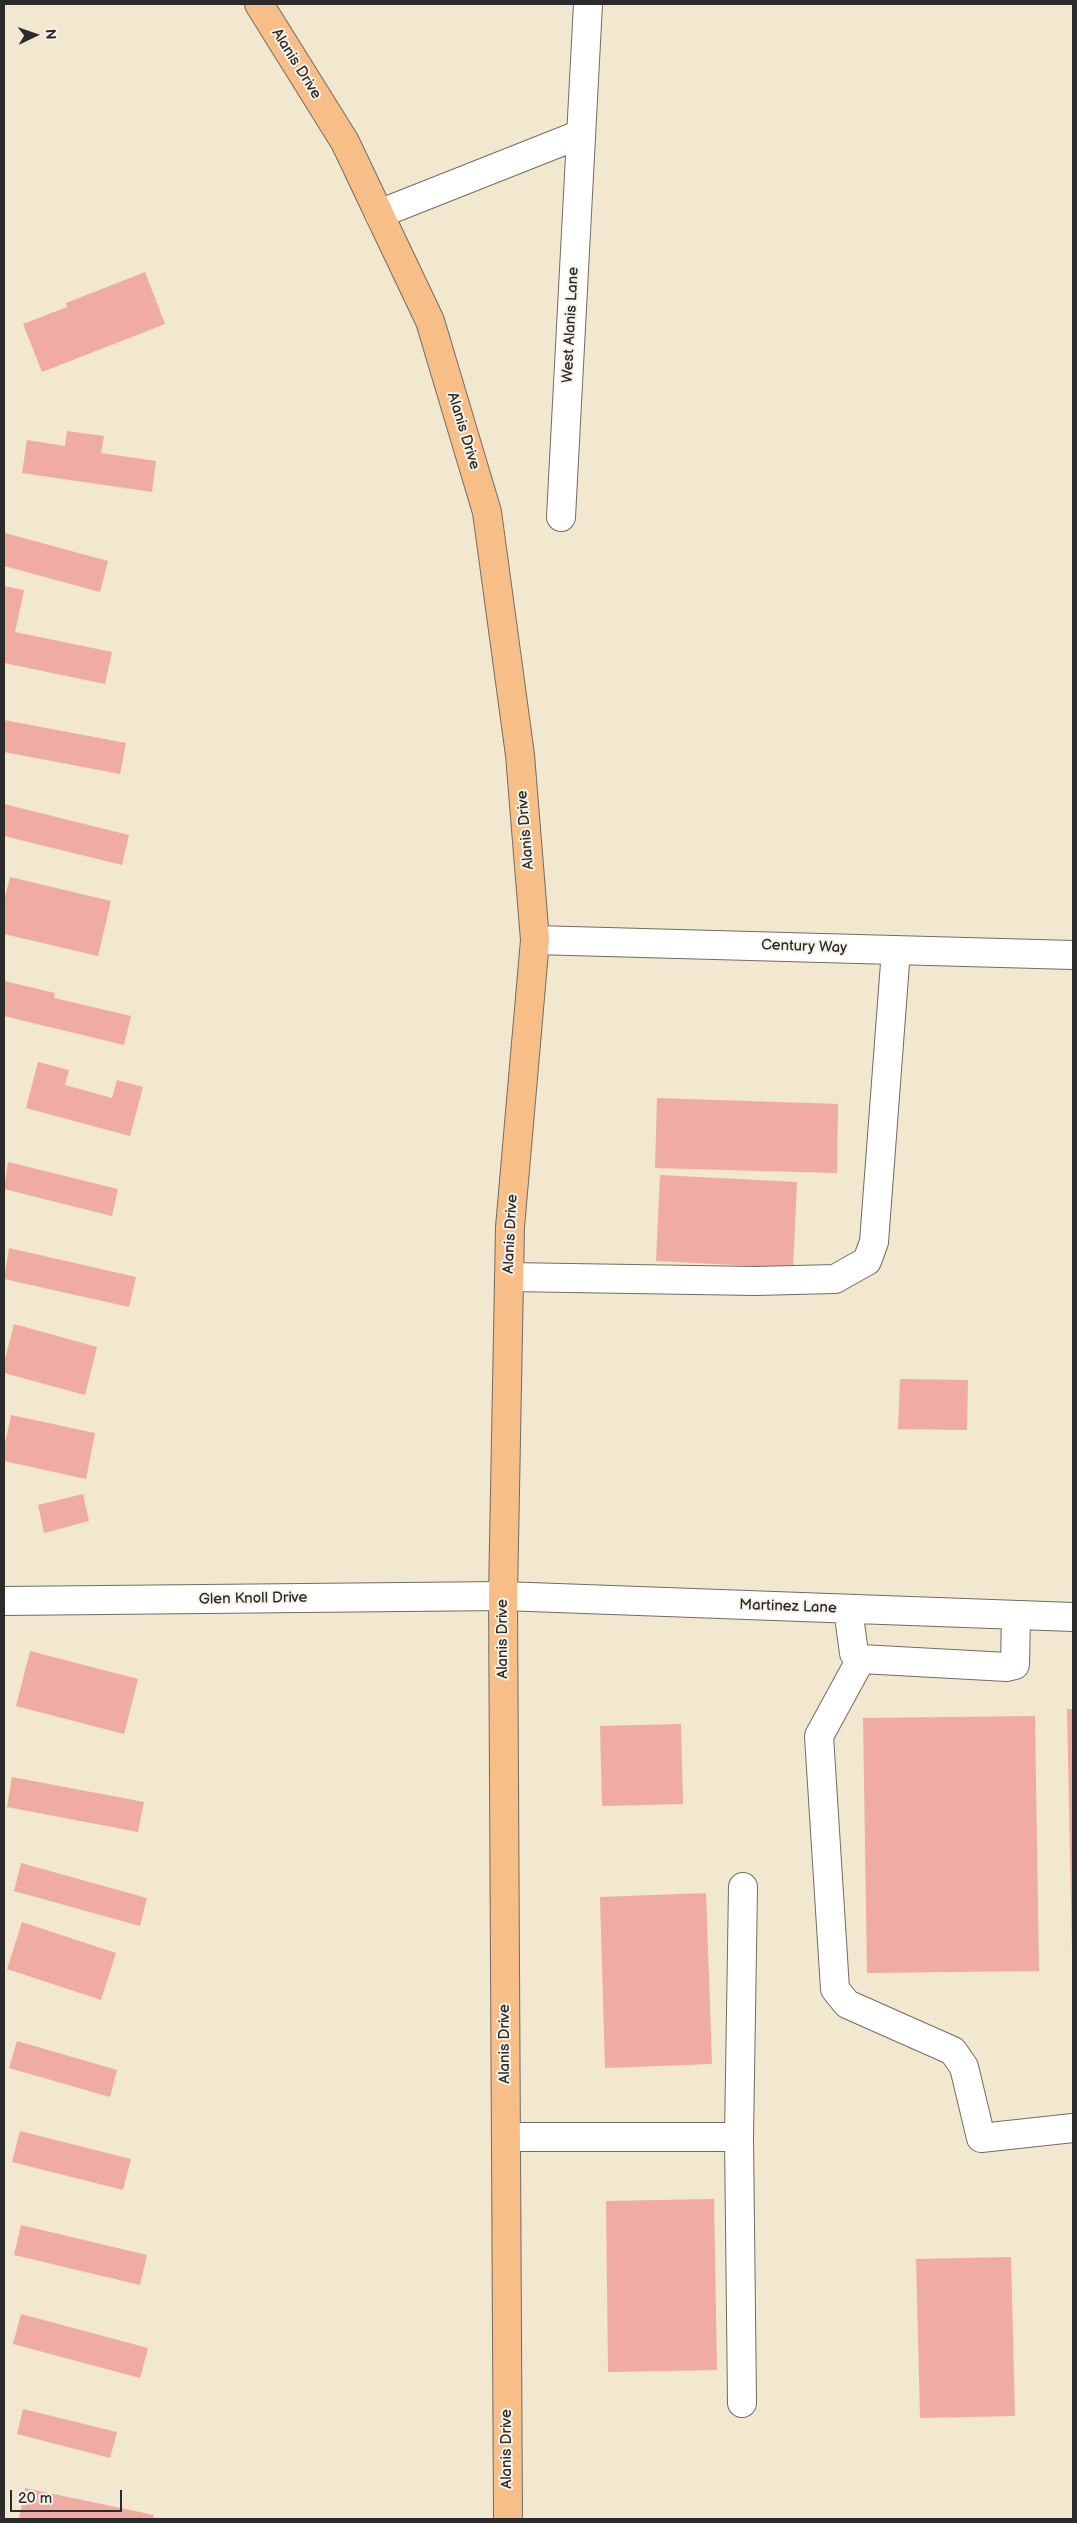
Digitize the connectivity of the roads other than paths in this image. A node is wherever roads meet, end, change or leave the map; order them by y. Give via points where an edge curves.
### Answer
1 (259, 4) edge
2 (588, 4) edge
3 (581, 134) junction
4 (379, 214) junction
5 (562, 516) dead end
6 (534, 940) junction
7 (896, 950) junction
8 (1073, 956) edge
9 (509, 1277) junction
10 (503, 1596) junction
11 (4, 1601) edge
12 (848, 1609) junction
13 (1016, 1615) junction
14 (1073, 1617) edge
15 (861, 1659) junction
16 (743, 1886) dead end
17 (1073, 2128) edge
18 (506, 2137) junction
19 (739, 2137) junction
20 (742, 2403) dead end
21 (508, 2519) edge

1 - 4 main road, Alanis Drive via 345,142
2 - 3 street, West Alanis Lane
3 - 4 street
3 - 5 street, West Alanis Lane
4 - 6 main road, Alanis Drive via 430,321 487,512 520,754
6 - 7 street, Century Way
6 - 9 main road, Alanis Drive via 510,1227
7 - 8 street, Century Way
7 - 9 street via 874,1242 867,1261 835,1279
9 - 10 main road, Alanis Drive
10 - 11 street, Glen Knoll Drive
10 - 12 street, Martinez Lane
10 - 18 main road, Alanis Drive
12 - 13 street, Martinez Lane
12 - 15 street via 854,1653
13 - 14 street, Martinez Lane
13 - 15 street via 1015,1665
15 - 17 street via 819,1736 834,1989 847,2004 953,2050 964,2067 981,2138
16 - 19 street
18 - 19 street
18 - 21 main road, Alanis Drive
19 - 20 street

